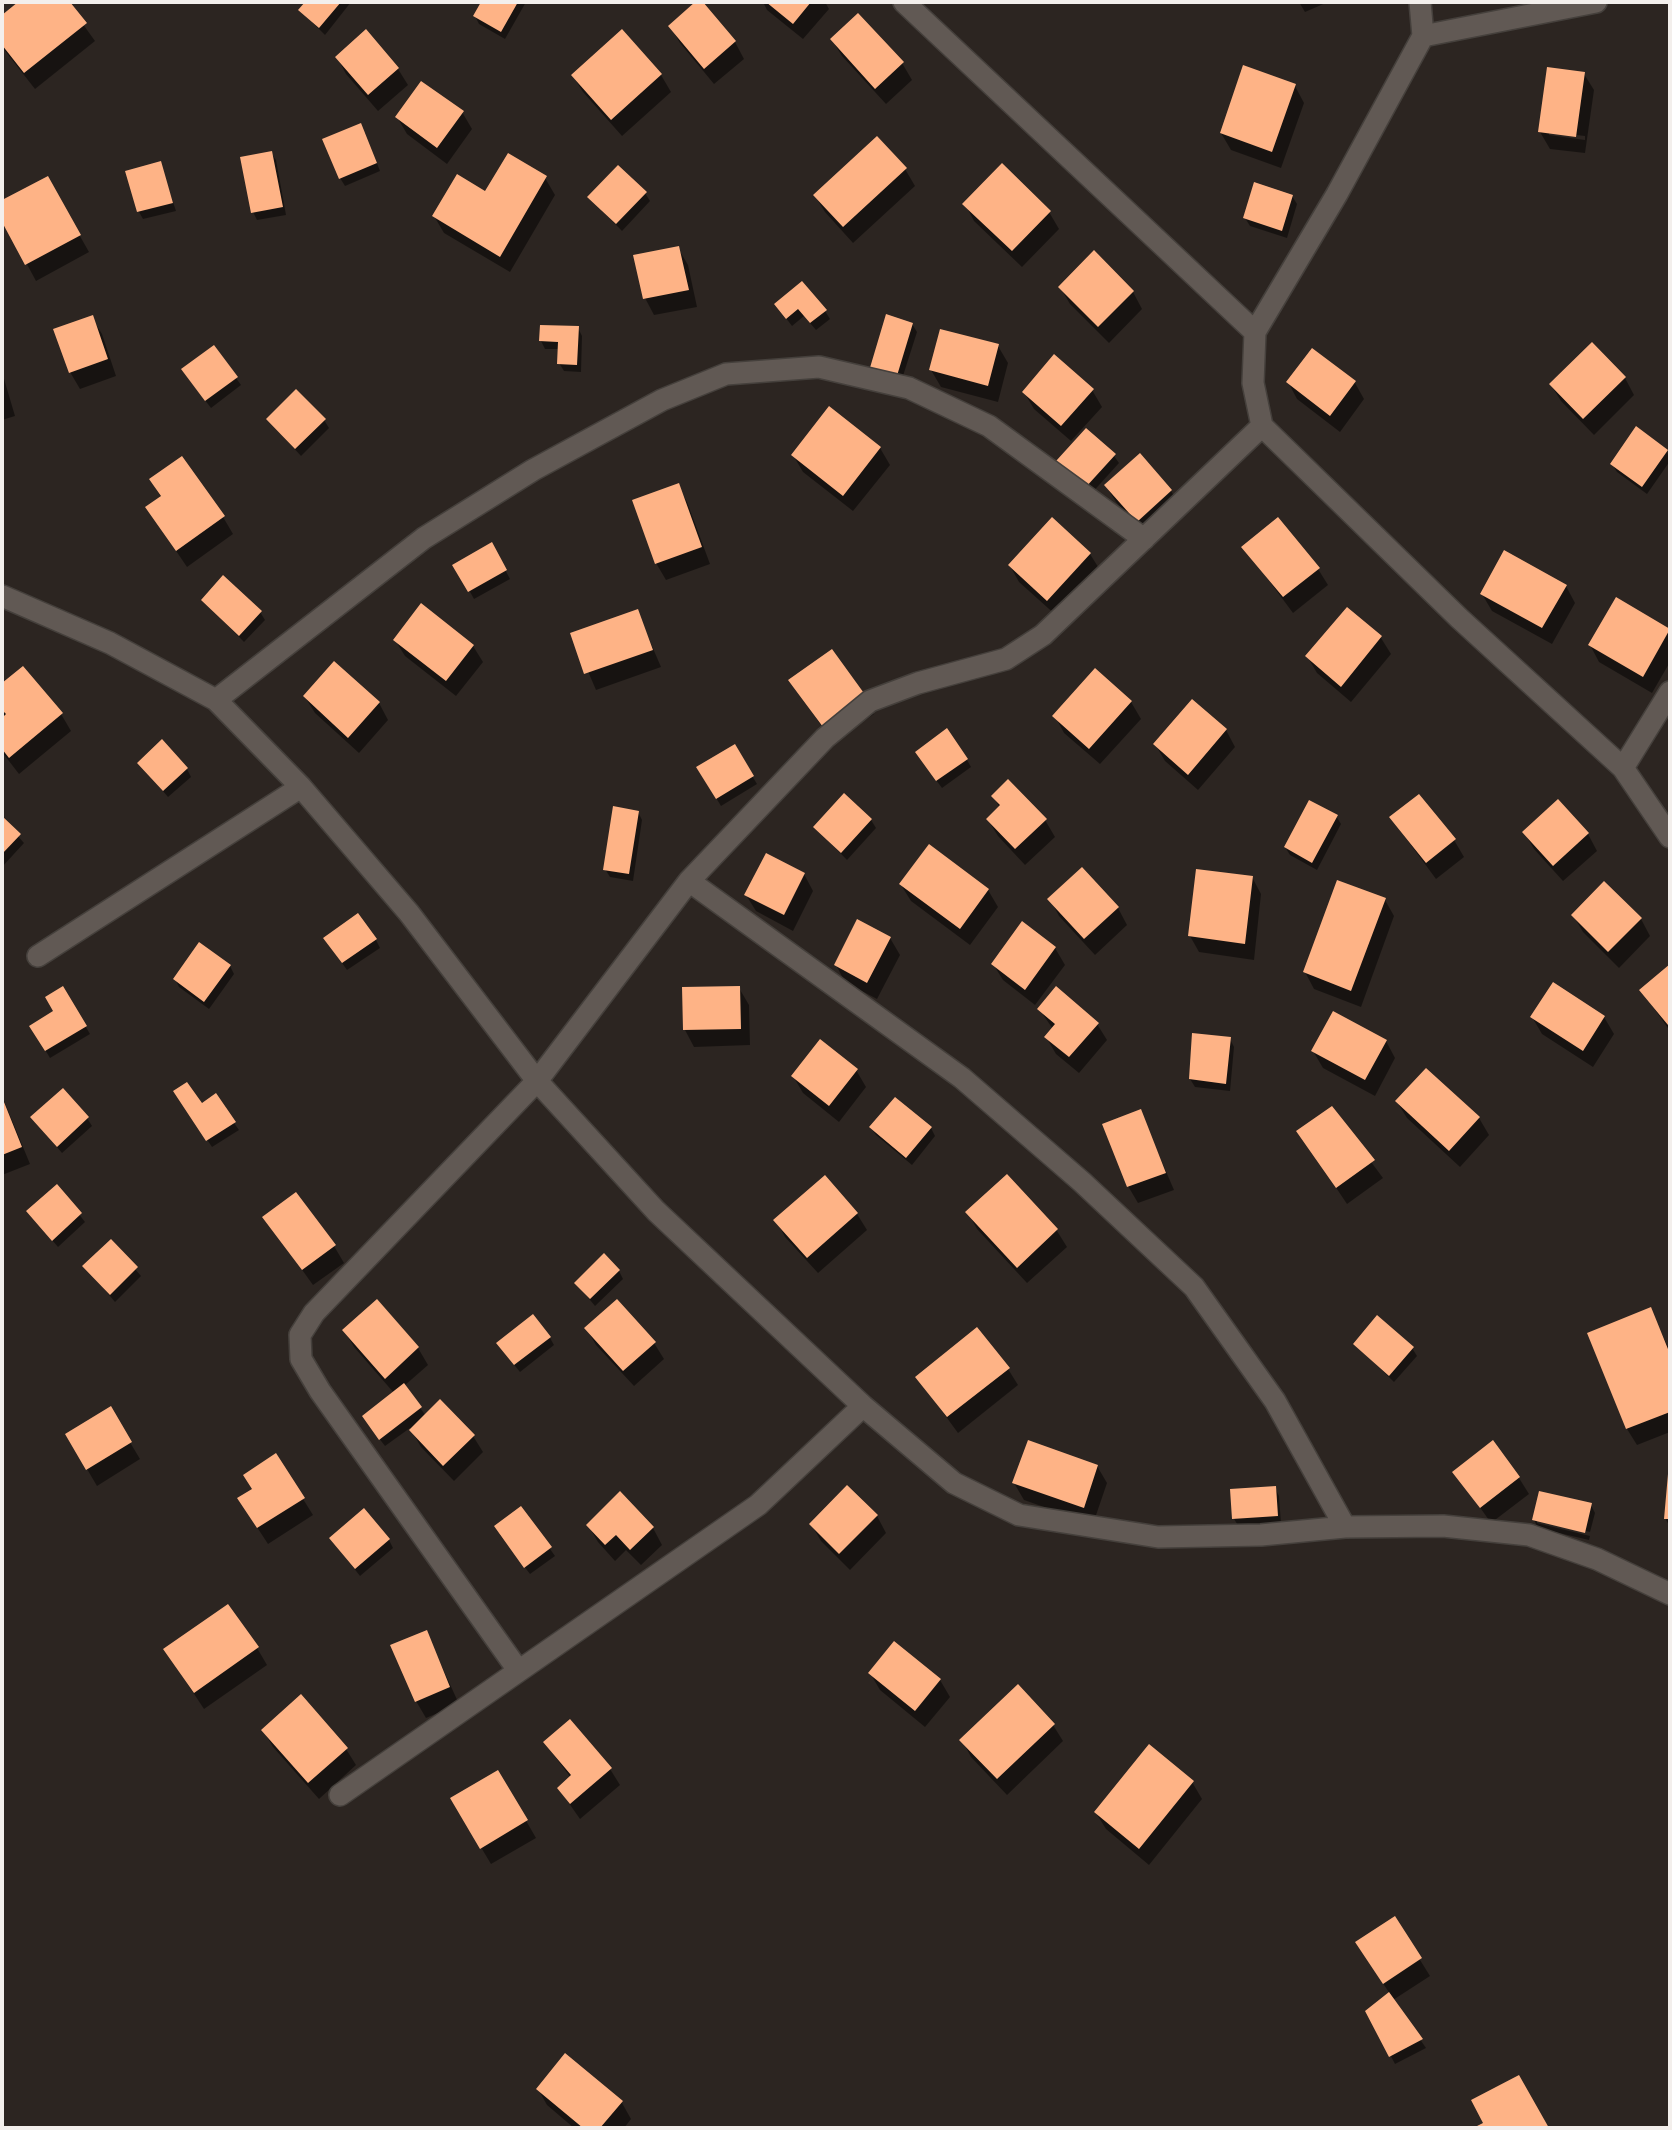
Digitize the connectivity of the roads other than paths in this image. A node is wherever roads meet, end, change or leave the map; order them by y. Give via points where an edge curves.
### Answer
1 (904, 2) edge
2 (1420, 2) edge
3 (1596, 2) edge
4 (1423, 36) junction
5 (1255, 332) junction
6 (1262, 426) junction
7 (1144, 538) junction
8 (2, 596) edge
9 (1670, 692) edge
10 (216, 700) junction
11 (1623, 768) junction
12 (301, 787) junction
13 (1670, 837) edge
14 (689, 881) junction
15 (38, 956) dead end
16 (537, 1081) junction
17 (863, 1406) junction
18 (1345, 1527) junction
19 (1670, 1594) edge
20 (518, 1670) junction
21 (340, 1795) dead end

1 - 5 street
2 - 4 street
3 - 4 street
4 - 5 street
5 - 6 street via 1253,383
6 - 7 street
6 - 11 street via 1459,618
7 - 10 street via 989,426 909,388 819,367 726,374 662,400 545,463 425,538
7 - 14 street via 1043,635 1006,659 870,701 825,738
8 - 10 street via 110,643
9 - 11 street
10 - 12 street
11 - 13 street
12 - 15 street
12 - 16 street via 408,913
14 - 16 street
14 - 18 street via 962,1078 1194,1287 1275,1401
16 - 17 street via 656,1211
16 - 20 street via 314,1312 300,1335 302,1359 320,1391
17 - 18 street via 954,1483 1019,1515 1158,1537 1261,1535
17 - 20 street via 758,1505
18 - 19 street via 1443,1526 1529,1535 1597,1559
20 - 21 street

